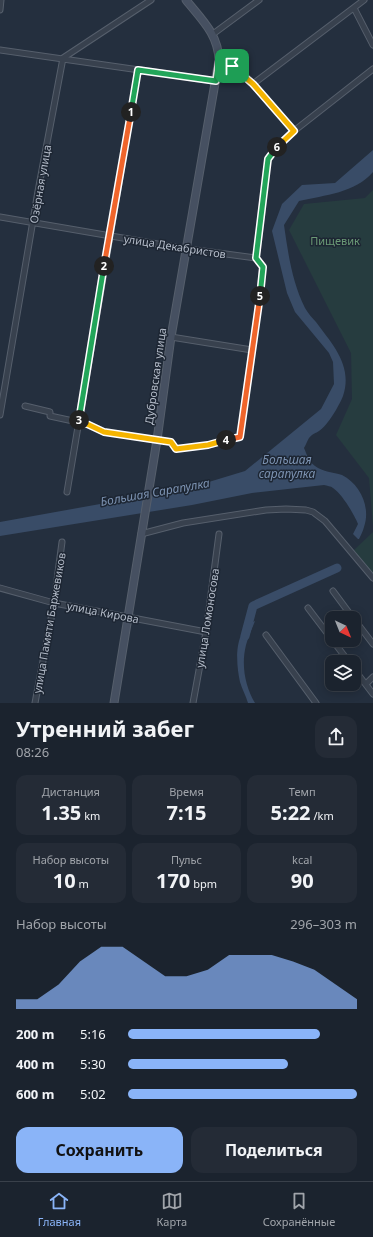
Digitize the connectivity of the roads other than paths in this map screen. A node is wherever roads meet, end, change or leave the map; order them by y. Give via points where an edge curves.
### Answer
1 (1, 0) edge
2 (151, 0) edge
3 (186, 0) edge
4 (259, 0) edge
5 (363, 0) edge
6 (354, 8) junction
7 (0, 10) edge
8 (213, 34) junction
9 (373, 44) edge
10 (0, 50) edge
11 (63, 58) junction
12 (219, 60) junction
13 (373, 69) edge
14 (138, 70) junction
15 (216, 81) junction
16 (253, 84) junction
17 (294, 131) junction
18 (0, 217) edge
19 (33, 223) junction
20 (109, 236) junction
21 (186, 249) junction
22 (256, 258) junction
23 (171, 337) junction
24 (252, 350) junction
25 (25, 406) dead end
26 (0, 412) edge
27 (79, 422) junction
28 (158, 440) junction
29 (67, 492) dead end
30 (142, 531) junction
31 (220, 534) dead end
32 (62, 542) dead end
33 (373, 578) edge
34 (0, 588) edge
35 (332, 592) dead end
36 (54, 603) junction
37 (308, 608) dead end
38 (347, 611) edge
39 (128, 616) junction
40 (361, 628) edge
41 (206, 632) junction
42 (266, 634) dead end
43 (373, 644) edge
44 (344, 655) edge
45 (373, 677) edge
46 (361, 678) edge
47 (366, 684) junction
48 (373, 694) edge
49 (35, 703) edge
50 (114, 703) edge
51 (193, 703) edge
52 (316, 703) edge

1 - 7 street
2 - 11 street
3 - 8 street
4 - 8 street
5 - 6 street
6 - 9 street
6 - 16 street
8 - 12 street, Дубровская улица
10 - 11 street
11 - 14 street
11 - 19 street, Озёрная улица
12 - 15 street, Дубровская улица
12 - 16 street via 232,66
13 - 17 street
14 - 15 street
14 - 20 street
15 - 21 street, Дубровская улица
16 - 17 street
17 - 22 street via 268,159
18 - 19 street, улица Декабристов
19 - 20 street, улица Декабристов
19 - 26 street, Озёрная улица
20 - 21 street, улица Декабристов
20 - 27 street
21 - 22 street, улица Декабристов
21 - 23 street, Дубровская улица
22 - 24 street via 263,267
23 - 24 street
23 - 28 street, Дубровская улица
24 - 28 street via 240,437 176,449 171,442
25 - 27 street via 50,412 50,416
27 - 28 street via 104,432
27 - 29 street
28 - 30 street, Дубровская улица
30 - 33 street via 259,511 306,510 314,512 325,521
30 - 39 street, Дубровская улица
31 - 41 street, улица Ломоносова
32 - 36 street, улица Памяти Баржевиков
34 - 36 street, улица Кирова
35 - 38 street
36 - 39 street, улица Кирова
36 - 49 street, улица Памяти Баржевиков
37 - 44 street
39 - 41 street, улица Кирова
39 - 50 street, Дубровская улица
40 - 43 street
41 - 51 street, улица Ломоносова
42 - 52 street
45 - 47 street
46 - 47 street
47 - 48 street

